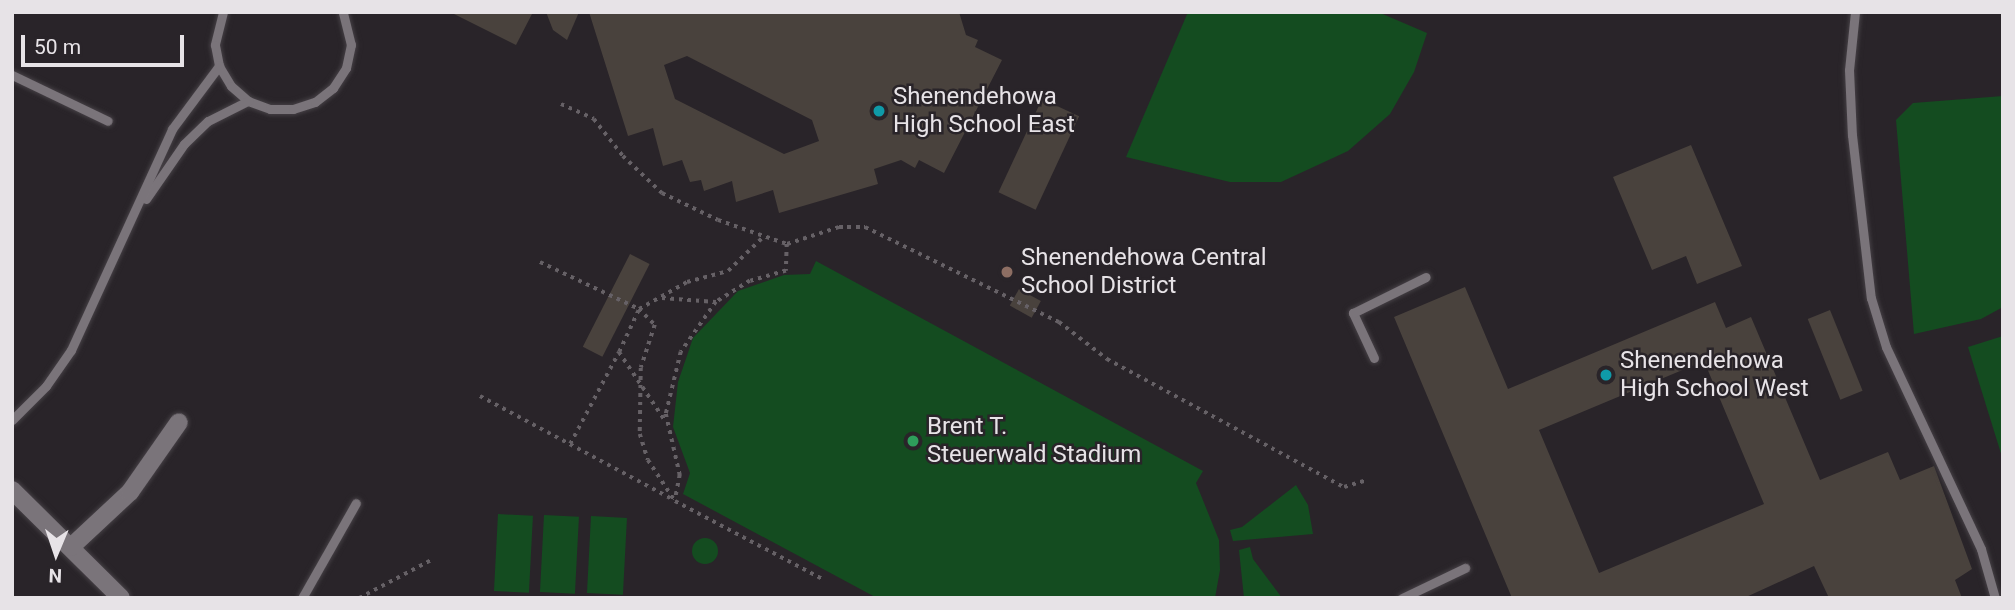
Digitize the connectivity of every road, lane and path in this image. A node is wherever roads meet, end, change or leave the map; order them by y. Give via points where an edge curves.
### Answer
1 (223, 12) edge
2 (343, 12) edge
3 (1854, 12) edge
4 (219, 66) junction
5 (12, 75) edge
6 (248, 101) junction
7 (561, 104) dead end
8 (108, 121) dead end
9 (139, 209) junction
10 (764, 236) junction
11 (787, 244) junction
12 (540, 262) dead end
13 (1426, 277) dead end
14 (660, 298) junction
15 (716, 302) junction
16 (639, 309) junction
17 (619, 352) junction
18 (1374, 358) dead end
19 (639, 384) junction
20 (480, 396) dead end
21 (12, 420) edge
22 (178, 422) dead end
23 (667, 424) junction
24 (570, 444) junction
25 (1367, 480) dead end
26 (12, 490) edge
27 (675, 501) junction
28 (356, 503) dead end
29 (71, 547) junction
30 (431, 560) dead end
31 (1465, 568) dead end
32 (824, 580) dead end
33 (121, 598) edge
34 (302, 598) edge
35 (359, 598) edge
36 (1402, 598) edge
37 (1995, 598) edge

1 - 4 lane via 215,44
2 - 6 lane via 351,45 346,68 333,88 315,102 293,109 270,109
3 - 37 lane via 1849,70 1852,135 1871,298 1886,347 1980,549
4 - 6 lane via 231,86
4 - 9 lane via 172,130
5 - 8 lane
6 - 9 lane via 208,121 184,144
7 - 10 path via 594,119 623,156 663,193
9 - 21 lane via 71,350 46,386
10 - 11 path
10 - 14 path via 728,271 687,282
11 - 15 path via 786,271 750,281
11 - 25 path via 839,227 865,227 1059,322 1107,359 1344,487
12 - 16 path
13 - 18 lane via 1353,313
14 - 15 path
14 - 16 path
15 - 23 path via 681,352
16 - 17 path
16 - 19 path via 655,325
17 - 19 path
17 - 24 path
19 - 23 path
19 - 27 path via 640,434 648,460
20 - 24 path
22 - 29 street via 130,492
23 - 27 path via 680,475
24 - 27 path
26 - 29 street
27 - 32 path
28 - 34 lane
29 - 33 street
30 - 35 path
31 - 36 lane

